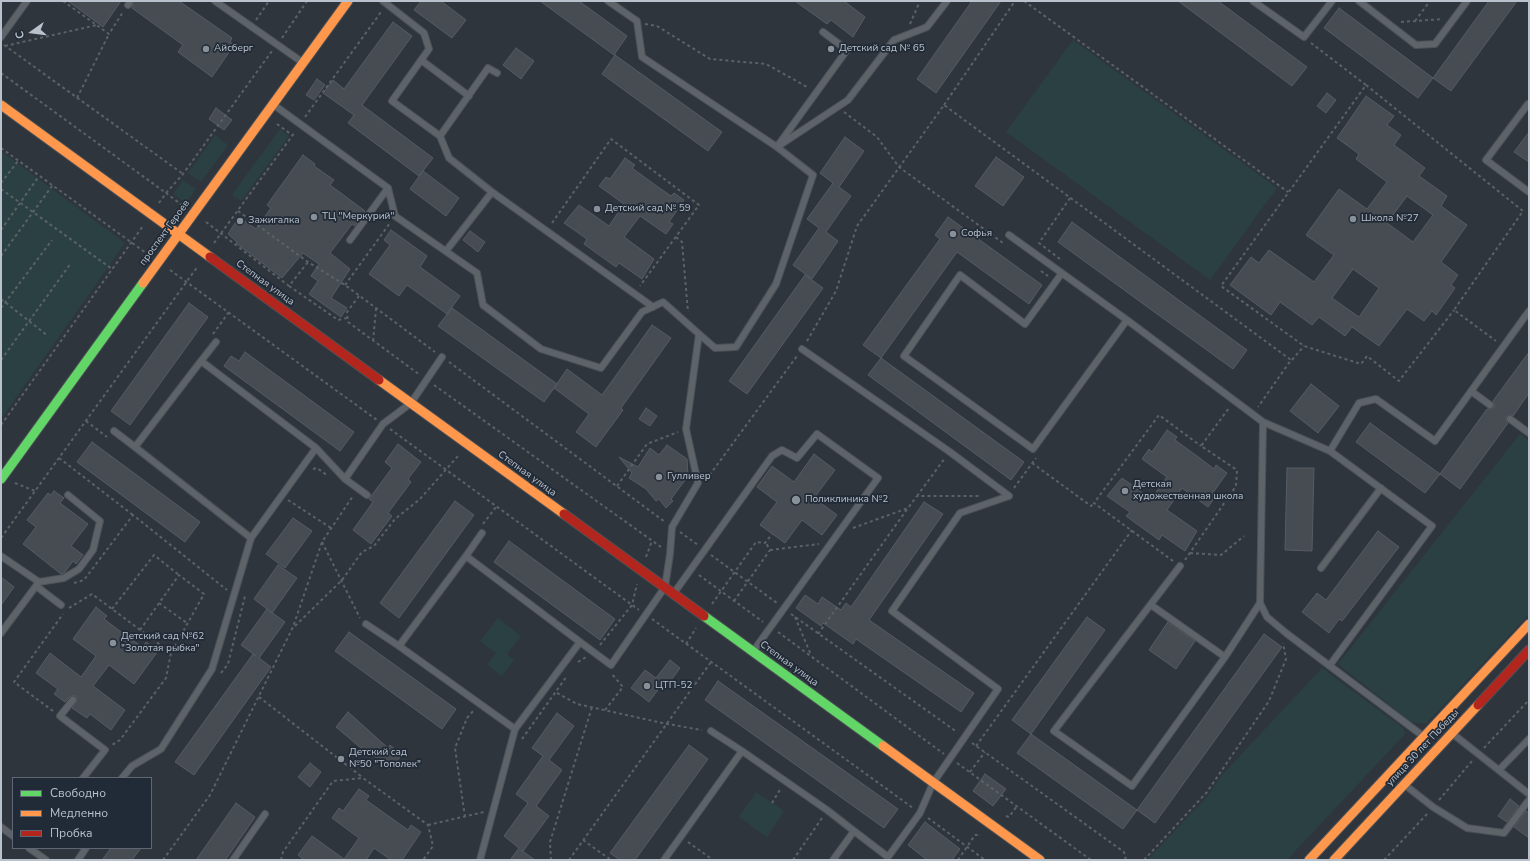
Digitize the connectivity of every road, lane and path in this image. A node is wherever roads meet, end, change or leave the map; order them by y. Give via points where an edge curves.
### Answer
1 (27, 1) edge
2 (63, 1) edge
3 (215, 1) edge
4 (268, 1) edge
5 (307, 1) edge
6 (348, 1) edge
7 (608, 1) edge
8 (920, 1) edge
9 (947, 1) edge
10 (1015, 1) edge
11 (1024, 1) edge
12 (1253, 1) edge
13 (1332, 1) edge
14 (1359, 1) edge
15 (1430, 1) edge
16 (1467, 1) edge
17 (129, 3) edge
18 (385, 3) edge
19 (1454, 19) junction
20 (636, 21) junction
21 (1415, 21) junction
22 (1388, 23) junction
23 (97, 25) junction
24 (251, 26) junction
25 (823, 32) dead end
26 (109, 34) junction
27 (905, 36) junction
28 (1, 37) edge
29 (1304, 37) junction
30 (1, 43) edge
31 (277, 45) junction
32 (5, 46) junction
33 (421, 60) junction
34 (303, 63) junction
35 (1, 73) edge
36 (497, 73) dead end
37 (1366, 85) junction
38 (816, 93) junction
39 (469, 96) junction
40 (77, 98) junction
41 (273, 104) junction
42 (1, 105) edge
43 (944, 105) junction
44 (1529, 105) edge
45 (837, 107) junction
46 (265, 115) junction
47 (299, 125) junction
48 (292, 135) junction
49 (440, 136) junction
50 (777, 147) junction
51 (1, 148) edge
52 (18, 161) junction
53 (899, 167) junction
54 (183, 174) junction
55 (39, 176) junction
56 (1, 183) edge
57 (52, 186) junction
58 (388, 188) junction
59 (1, 189) edge
60 (492, 192) junction
61 (1288, 192) junction
62 (1529, 192) edge
63 (1070, 198) junction
64 (20, 202) junction
65 (238, 211) junction
66 (33, 212) junction
67 (395, 216) junction
68 (1, 230) edge
69 (546, 231) junction
70 (221, 233) junction
71 (178, 234) junction
72 (1009, 235) dead end
73 (676, 237) junction
74 (52, 240) dead end
75 (350, 240) dead end
76 (131, 242) junction
77 (1006, 245) dead end
78 (446, 251) junction
79 (207, 254) junction
80 (1, 256) edge
81 (158, 262) junction
82 (308, 262) junction
83 (1064, 262) dead end
84 (71, 263) dead end
85 (1037, 268) dead end
86 (112, 269) junction
87 (1062, 274) junction
88 (186, 282) junction
89 (1056, 282) junction
90 (345, 285) junction
91 (289, 286) junction
92 (634, 294) junction
93 (359, 296) junction
94 (1, 299) edge
95 (5, 302) junction
96 (653, 307) junction
97 (1, 308) edge
98 (376, 309) junction
99 (1454, 310) junction
100 (1529, 311) edge
101 (348, 318) junction
102 (29, 320) junction
103 (1127, 320) junction
104 (689, 325) junction
105 (699, 334) junction
106 (48, 336) dead end
107 (373, 341) junction
108 (216, 342) dead end
109 (1304, 346) junction
110 (1503, 347) junction
111 (802, 349) junction
112 (442, 357) junction
113 (1, 360) edge
114 (1291, 360) junction
115 (201, 361) junction
116 (426, 380) junction
117 (1471, 391) junction
118 (1234, 400) junction
119 (411, 403) junction
120 (1490, 405) dead end
121 (1258, 408) dead end
122 (1510, 419) dead end
123 (86, 421) junction
124 (1263, 422) junction
125 (383, 424) junction
126 (1, 425) edge
127 (686, 429) junction
128 (114, 431) dead end
129 (1529, 433) edge
130 (108, 438) dead end
131 (468, 445) junction
132 (1202, 446) junction
133 (135, 447) junction
134 (316, 448) junction
135 (1330, 451) junction
136 (950, 452) junction
137 (1036, 457) dead end
138 (59, 458) junction
139 (1032, 463) junction
140 (445, 469) junction
141 (2, 479) edge
142 (345, 479) junction
143 (705, 482) dead end
144 (617, 486) junction
145 (358, 488) junction
146 (1381, 488) junction
147 (35, 492) junction
148 (68, 495) dead end
149 (367, 495) dead end
150 (282, 496) junction
151 (917, 496) junction
152 (986, 496) dead end
153 (1009, 496) junction
154 (1094, 503) junction
155 (908, 508) junction
156 (134, 515) junction
157 (672, 527) junction
158 (331, 528) junction
159 (1132, 530) junction
160 (482, 534) dead end
161 (772, 534) dead end
162 (838, 534) junction
163 (1244, 536) dead end
164 (1, 538) edge
165 (251, 538) junction
166 (652, 541) junction
167 (765, 543) junction
168 (831, 543) junction
169 (705, 550) junction
170 (770, 550) junction
171 (1190, 553) junction
172 (670, 554) junction
173 (1, 556) edge
174 (466, 556) junction
175 (1180, 566) junction
176 (1320, 568) dead end
177 (691, 569) junction
178 (641, 570) junction
179 (735, 572) junction
180 (179, 575) junction
181 (748, 582) junction
182 (229, 583) dead end
183 (37, 584) junction
184 (71, 584) dead end
185 (665, 588) junction
186 (227, 590) junction
187 (721, 591) junction
188 (235, 592) junction
189 (674, 594) junction
190 (734, 601) junction
191 (159, 603) junction
192 (1260, 603) junction
193 (61, 605) dead end
194 (632, 605) junction
195 (1151, 605) junction
196 (112, 609) junction
197 (784, 609) junction
198 (646, 614) junction
199 (704, 616) junction
200 (794, 616) junction
201 (187, 623) junction
202 (366, 624) dead end
203 (1529, 624) edge
204 (294, 627) junction
205 (771, 627) junction
206 (1280, 628) junction
207 (140, 630) junction
208 (1, 633) edge
209 (818, 634) junction
210 (580, 642) junction
211 (686, 644) junction
212 (398, 646) junction
213 (1529, 650) edge
214 (594, 652) junction
215 (753, 652) junction
216 (171, 653) junction
217 (811, 656) junction
218 (1225, 657) junction
219 (712, 662) junction
220 (576, 663) dead end
221 (611, 665) junction
222 (1330, 666) junction
223 (568, 675) dead end
224 (556, 693) junction
225 (259, 697) junction
226 (73, 700) dead end
227 (1529, 700) edge
228 (592, 707) junction
229 (475, 708) dead end
230 (606, 710) junction
231 (60, 716) junction
232 (667, 724) junction
233 (514, 729) junction
234 (711, 731) joint
235 (1452, 733) junction
236 (1424, 737) junction
237 (965, 738) junction
238 (1529, 739) edge
239 (522, 740) dead end
240 (976, 746) junction
241 (105, 750) junction
242 (742, 751) junction
243 (985, 752) junction
244 (1478, 754) junction
245 (950, 758) junction
246 (1499, 770) junction
247 (970, 772) junction
248 (84, 777) edge
249 (123, 777) edge
250 (363, 778) junction
251 (786, 781) junction
252 (933, 782) junction
253 (1404, 784) junction
254 (1529, 794) edge
255 (1529, 800) edge
256 (772, 802) dead end
257 (1433, 807) junction
258 (493, 810) junction
259 (827, 810) junction
260 (920, 813) junction
261 (265, 814) dead end
262 (465, 816) junction
263 (428, 825) junction
264 (1, 827) edge
265 (854, 831) junction
266 (12, 835) edge
267 (681, 837) junction
268 (583, 840) junction
269 (32, 849) edge
270 (85, 849) edge
271 (890, 859) edge
272 (46, 860) edge
273 (78, 860) edge
274 (163, 860) edge
275 (232, 860) edge
276 (281, 860) edge
277 (423, 860) edge
278 (480, 860) edge
279 (551, 860) edge
280 (569, 860) edge
281 (611, 860) edge
282 (664, 860) edge
283 (713, 860) edge
284 (793, 860) edge
285 (833, 860) edge
286 (985, 860) edge
287 (1040, 860) edge
288 (1091, 860) edge
289 (1126, 860) edge
290 (1144, 860) edge
291 (1309, 860) edge
292 (1334, 860) edge
293 (1384, 860) edge

1 - 28 lane
2 - 23 path
3 - 24 lane
4 - 24 path
5 - 31 path
6 - 34 street, проспект Героев
7 - 20 lane
8 - 27 path
9 - 27 lane via 928,28
10 - 43 path
11 - 61 path
12 - 29 lane
13 - 29 lane
14 - 22 lane
15 - 21 path
16 - 19 lane
17 - 26 path
18 - 33 lane via 424,32 429,49
18 - 47 path
19 - 21 path
19 - 22 lane via 1435,44 1416,45
20 - 38 path via 657,26 710,59 766,64
20 - 50 lane via 642,57
21 - 22 path
23 - 26 path
23 - 32 path
24 - 31 lane
25 - 38 lane via 847,50
26 - 40 path
27 - 45 lane via 894,40 848,100
29 - 37 path
30 - 32 path
31 - 34 lane
31 - 54 path
32 - 40 path
33 - 39 lane
33 - 49 lane via 392,101
34 - 41 street, проспект Героев
35 - 54 path via 166,193
36 - 39 lane via 488,68
37 - 61 path
37 - 99 path via 1523,211
38 - 50 lane
39 - 49 lane
40 - 54 path
41 - 46 street, проспект Героев
41 - 47 lane
42 - 71 street, Степная улица
43 - 53 path
43 - 63 path
44 - 62 lane via 1486,160
45 - 50 lane
45 - 53 path via 877,137
46 - 48 path
46 - 71 street, проспект Героев
47 - 48 path
47 - 58 lane
48 - 65 path
49 - 60 lane via 449,158
50 - 105 lane via 813,174 776,284 736,347 715,348
51 - 52 path
52 - 55 path
52 - 56 path
53 - 77 path
53 - 111 path via 857,226 836,291
55 - 57 path
55 - 64 path
57 - 66 path
57 - 76 path
58 - 67 lane
58 - 75 lane
59 - 64 path
60 - 69 lane
60 - 78 lane
61 - 109 path via 1221,286
63 - 83 path via 1039,243
63 - 114 path
64 - 66 path
64 - 68 path
65 - 70 path
65 - 82 path
66 - 80 path
66 - 86 path
67 - 78 lane
67 - 90 path
69 - 73 path via 612,139 700,205
69 - 92 lane
70 - 79 path
70 - 91 path
71 - 79 street, Степная улица
71 - 81 street, проспект Героев
72 - 87 lane
73 - 92 path
73 - 104 path via 682,242
74 - 95 path
76 - 81 path
76 - 86 path
78 - 96 lane via 477,273 483,305 541,348 601,368 642,312
79 - 88 path
79 - 119 street, Степная улица
81 - 88 path
81 - 141 street, проспект Героев
82 - 90 path
82 - 91 path
84 - 102 path
85 - 89 path
86 - 126 path
87 - 89 lane
87 - 103 lane
88 - 123 path
88 - 125 path
89 - 103 lane via 1025,324 960,275 904,356 1033,449
90 - 93 path
91 - 101 path via 338,320
92 - 96 lane
93 - 98 path
93 - 101 path via 347,312
94 - 95 path
95 - 97 path
95 - 102 path
96 - 104 lane via 663,302
98 - 107 path
98 - 112 path
99 - 109 path via 1399,382 1368,356 1361,364
99 - 110 path
100 - 110 lane
101 - 107 path via 348,322
102 - 106 path
102 - 113 path
103 - 118 lane
104 - 105 lane
105 - 127 lane
107 - 116 path
108 - 115 lane
109 - 114 path
110 - 117 lane
111 - 136 lane
111 - 143 path
112 - 116 lane
112 - 144 path
114 - 121 path
115 - 133 lane
115 - 134 lane
116 - 119 lane
116 - 166 path
117 - 120 lane
117 - 135 lane via 1435,441 1376,399 1359,403
118 - 124 lane
118 - 132 path
119 - 125 lane
119 - 131 street, Степная улица
122 - 129 lane
123 - 130 path
123 - 138 path
124 - 135 lane
124 - 192 lane
125 - 140 path
125 - 142 lane
127 - 144 path via 646,444
127 - 157 lane via 698,483
128 - 133 lane
131 - 140 path
131 - 178 street, Степная улица
132 - 154 path via 1158,415
132 - 171 path via 1237,470 1236,486
133 - 165 lane
134 - 142 lane
134 - 150 lane
135 - 146 lane
136 - 151 path
136 - 153 lane
137 - 139 path
138 - 147 path
138 - 156 path
139 - 153 path
139 - 154 path via 1091,506
140 - 194 path
140 - 204 path via 420,499 395,519 374,546 362,552 342,580
141 - 147 path
142 - 145 lane
144 - 157 path
145 - 149 lane
145 - 158 path
146 - 176 lane
146 - 222 lane via 1432,526
147 - 164 path
148 - 183 lane via 100,521 93,550 79,569 64,578
150 - 158 path
150 - 165 lane
151 - 152 path
151 - 155 path
153 - 237 lane via 960,513 892,611 998,690
154 - 159 path
155 - 162 path
155 - 209 path
156 - 184 path via 84,580
156 - 186 path
157 - 169 path
157 - 172 lane
158 - 204 path via 322,542
159 - 175 path
159 - 240 path
160 - 174 lane
161 - 167 path
162 - 168 lane
162 - 169 lane via 878,478 817,434 797,458 782,450 772,456
163 - 171 path via 1221,555
165 - 188 lane
166 - 172 path
166 - 178 path
167 - 170 path
167 - 179 path via 756,542
168 - 170 path
168 - 197 lane
169 - 177 lane
169 - 179 path
170 - 181 path
171 - 175 path
172 - 185 lane
173 - 183 lane
174 - 210 lane
174 - 212 lane
175 - 195 lane
177 - 187 path
177 - 189 lane
178 - 185 street, Степная улица
178 - 194 path
179 - 181 path
179 - 187 path
180 - 191 path
180 - 196 path via 154,555
180 - 201 path via 204,594
181 - 190 path
181 - 197 path
182 - 186 path
183 - 193 lane
183 - 208 lane
185 - 189 street, Степная улица
185 - 198 lane
186 - 188 path
187 - 190 path
187 - 199 path
188 - 249 lane via 212,668 161,749 132,766
189 - 199 street, Степная улица
190 - 205 path
191 - 201 path
191 - 207 path
192 - 206 lane via 1267,617
192 - 218 lane
194 - 198 path
194 - 214 path
195 - 218 lane
195 - 218 lane via 1054,730 1132,786
196 - 207 path
196 - 231 path via 92,594 66,610 14,682
197 - 200 path
197 - 205 lane
198 - 211 path
198 - 221 lane
199 - 211 path
199 - 215 street, Степная улица
200 - 209 path
200 - 217 path
201 - 216 path
202 - 212 lane
203 - 236 street
204 - 225 path
205 - 215 lane
205 - 217 path
206 - 222 lane
206 - 290 path via 1286,659 1269,701 1207,792
207 - 216 path
209 - 237 path
210 - 214 lane
210 - 233 lane
211 - 219 path
212 - 233 lane
213 - 235 street, улица 30 лет Победы
214 - 220 path via 590,657 587,656
214 - 221 lane
215 - 252 street, Степная улица
216 - 241 path via 166,678 120,740
217 - 245 path
219 - 232 path
219 - 260 path
221 - 230 path via 608,669 623,687
222 - 236 lane
223 - 224 path
224 - 228 path via 577,704
224 - 239 path
225 - 250 path
225 - 274 path via 210,795
226 - 231 lane
227 - 244 path
228 - 230 path
228 - 279 path via 550,842
229 - 262 path via 466,718 455,748
230 - 232 path
231 - 241 lane
232 - 234 path
232 - 268 path
233 - 258 lane
234 - 242 lane
235 - 244 lane
235 - 253 street, улица 30 лет Победы
236 - 291 street
237 - 240 path
237 - 245 lane
238 - 246 lane
240 - 243 path
241 - 248 lane
242 - 251 lane
242 - 267 lane
243 - 247 path
243 - 289 path via 1124,852
244 - 246 lane
244 - 257 path
245 - 247 path
245 - 252 lane
246 - 254 lane
247 - 288 path
250 - 263 path
250 - 276 path via 333,781 282,852
251 - 256 path
251 - 259 lane
252 - 260 lane
252 - 287 street, Степная улица
253 - 257 lane
253 - 292 street, улица 30 лет Победы
255 - 257 lane via 1504,833 1467,828
257 - 293 path
258 - 262 path
258 - 278 lane
259 - 265 lane
259 - 284 path
260 - 271 lane
260 - 286 path
261 - 275 lane
262 - 263 path
263 - 277 path via 433,846
264 - 266 lane
265 - 271 lane
265 - 285 lane
267 - 282 lane
267 - 283 path
268 - 280 path
268 - 281 path
269 - 272 lane
270 - 273 lane

